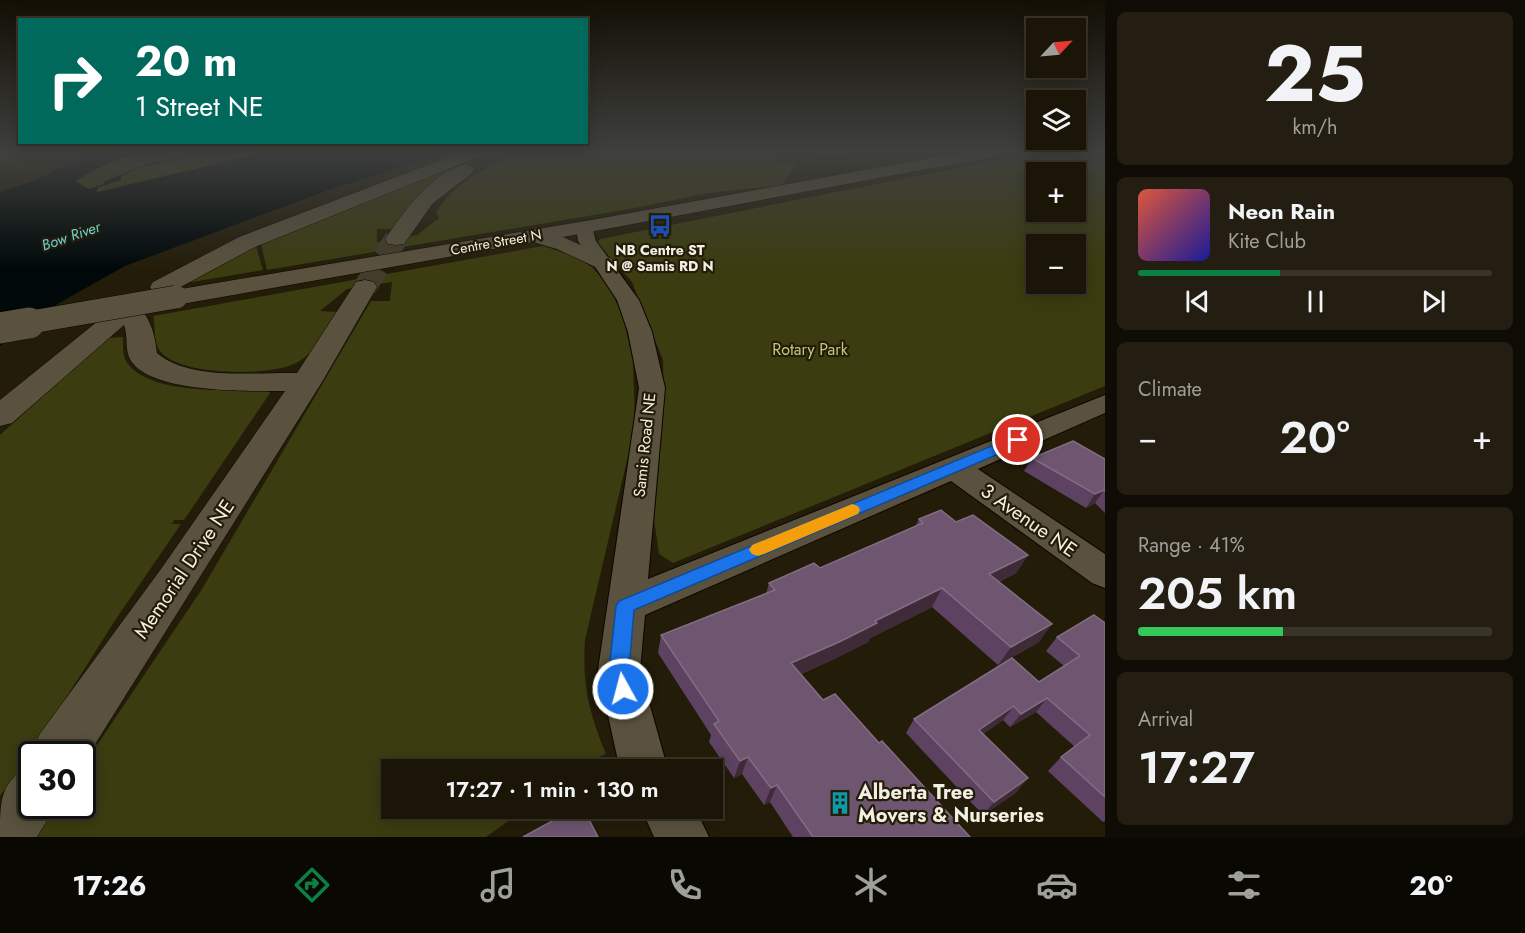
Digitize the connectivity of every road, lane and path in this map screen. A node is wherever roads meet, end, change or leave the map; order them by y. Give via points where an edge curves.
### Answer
1 (377, 191) edge
2 (436, 191) edge
3 (780, 191) edge
4 (585, 227) junction
5 (533, 236) junction
6 (396, 239) tunnel mouth
7 (604, 264) junction
8 (365, 287) tunnel mouth
9 (169, 292) junction
10 (0, 328) edge
11 (307, 382) junction
12 (1105, 403) edge
13 (0, 416) edge
14 (953, 467) junction
15 (1105, 573) edge
16 (625, 606) junction
17 (67, 741) edge
18 (641, 759) edge
19 (18, 812) edge
20 (672, 819) edge
21 (0, 837) edge
22 (683, 837) edge

1 - 9 main road via 247,242
2 - 6 main road via 415,208
3 - 4 main road, Centre Street N
4 - 5 main road, Centre Street N
4 - 7 street, Samis Road NE via 587,241
5 - 7 main road via 565,244
5 - 9 main road, Centre Street N
7 - 16 street, Samis Road NE via 628,300 652,388
8 - 11 main road, Memorial Drive NE
9 - 10 main road, Centre Street N, bridge
11 - 13 main road via 181,376 158,368 143,356 140,330 124,321
11 - 17 main road, Memorial Drive NE
12 - 14 street
14 - 15 street, 3 Avenue NE
14 - 16 street
16 - 18 street, Samis Road NE via 619,670
19 - 21 main road
20 - 22 street

